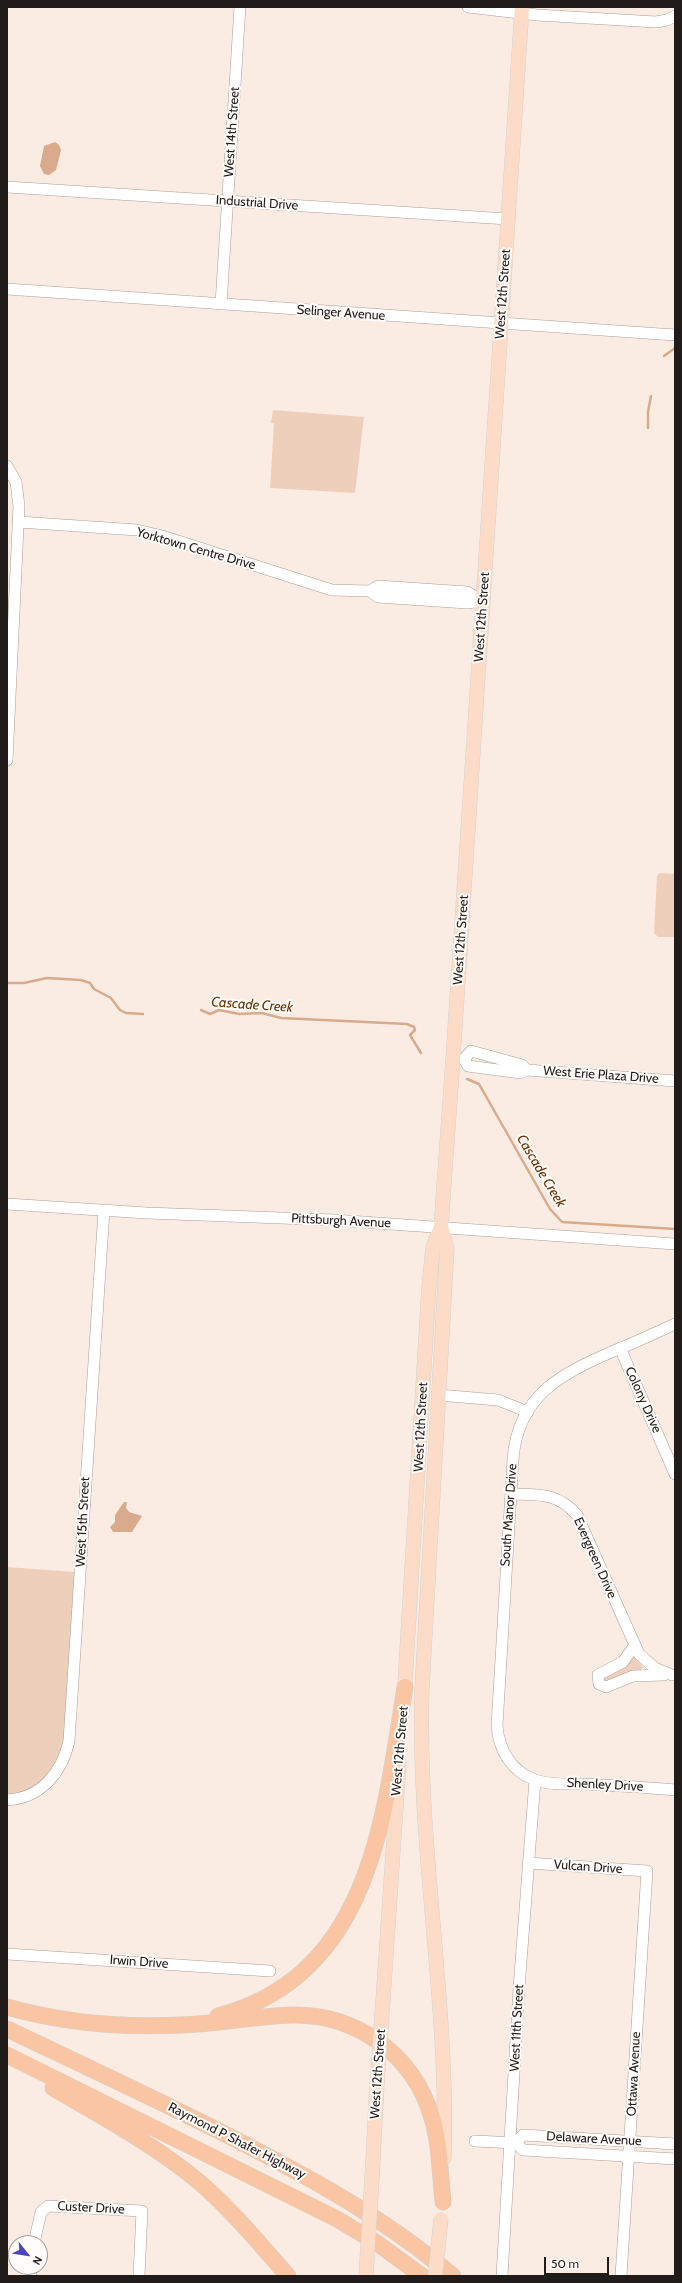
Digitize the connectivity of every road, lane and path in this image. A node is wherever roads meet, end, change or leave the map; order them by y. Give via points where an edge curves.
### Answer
1 (240, 7) edge
2 (468, 7) edge
3 (522, 10) edge
4 (675, 16) edge
5 (7, 187) edge
6 (227, 201) junction
7 (508, 219) junction
8 (7, 288) edge
9 (221, 304) junction
10 (501, 322) junction
11 (675, 335) edge
12 (8, 468) edge
13 (19, 522) junction
14 (483, 601) junction
15 (7, 760) edge
16 (459, 1058) junction
17 (675, 1081) edge
18 (7, 1204) edge
19 (104, 1210) junction
20 (441, 1227) junction
21 (675, 1244) edge
22 (675, 1324) edge
23 (620, 1348) junction
24 (438, 1395) junction
25 (528, 1412) junction
26 (675, 1474) edge
27 (511, 1494) junction
28 (634, 1646) junction
29 (674, 1675) edge
30 (405, 1687) junction
31 (535, 1780) junction
32 (675, 1790) edge
33 (7, 1800) edge
34 (528, 1863) junction
35 (647, 1871) joint
36 (7, 1954) edge
37 (270, 1971) dead end
38 (7, 2008) edge
39 (152, 2026) junction
40 (7, 2029) edge
41 (7, 2055) edge
42 (7, 2061) edge
43 (475, 2141) dead end
44 (630, 2141) junction
45 (513, 2143) junction
46 (675, 2144) edge
47 (629, 2156) junction
48 (675, 2158) edge
49 (442, 2202) junction
50 (36, 2235) edge
51 (139, 2276) edge
52 (288, 2276) edge
53 (366, 2276) edge
54 (422, 2276) edge
55 (435, 2276) edge
56 (453, 2276) edge
57 (502, 2276) edge
58 (621, 2276) edge

1 - 6 street, West 14th Street
2 - 3 street
3 - 4 street via 656,22
3 - 7 main road, West 12th Street
5 - 6 street, Industrial Drive
6 - 7 street, Industrial Drive
6 - 9 street, West 14th Street
7 - 10 main road, West 12th Street
8 - 9 street, Selinger Avenue
9 - 10 street, Selinger Avenue
10 - 11 street, Selinger Avenue
10 - 14 main road, West 12th Street
12 - 13 street via 17,489
13 - 14 street, Yorktown Centre Drive via 137,530 324,588 370,591 378,586 466,592
13 - 15 street via 10,657
14 - 16 main road, West 12th Street
16 - 17 street, West Erie Plaza Drive via 471,1050 522,1065 527,1070
16 - 20 main road, West 12th Street
18 - 19 street, Pittsburgh Avenue
19 - 20 street, Pittsburgh Avenue
19 - 33 street, West 15th Street via 69,1741 61,1767 53,1778 29,1795
20 - 21 street, Pittsburgh Avenue
20 - 24 main road, West 12th Street via 447,1248
20 - 30 main road, West 12th Street via 433,1248 429,1286
22 - 23 street, South Manor Drive
23 - 25 street, South Manor Drive via 561,1376 543,1391
23 - 26 street, Colony Drive
24 - 25 street via 498,1400
24 - 49 main road, West 12th Street via 421,1750 443,2044 445,2139
25 - 27 street, South Manor Drive via 514,1451
27 - 28 street, Evergreen Drive via 556,1498 577,1515
27 - 31 street, South Manor Drive via 497,1726 505,1754 515,1767
28 - 29 street, Evergreen Drive via 649,1664
28 - 29 street, Evergreen Drive via 623,1662 598,1675 599,1684 606,1687 639,1675
30 - 39 highway via 388,1792 378,1835 358,1893 331,1941 298,1977 264,1999 210,2018
30 - 53 main road, West 12th Street, bridge
31 - 32 street, Shenley Drive
31 - 34 street, West 11th Street
34 - 35 street, Vulcan Drive
34 - 45 street, West 11th Street
35 - 44 street, Ottawa Avenue
36 - 37 street, Irwin Drive
38 - 39 highway via 93,2023
39 - 49 highway via 305,2015 343,2023 369,2034 399,2058 422,2091 435,2129
40 - 56 highway, Raymond P Shafer Highway via 162,2102 317,2182 353,2202 394,2230
41 - 54 highway, Raymond P Shafer Highway via 337,2219 377,2243
42 - 52 highway via 128,2132 182,2168 235,2216
43 - 45 street, Delaware Avenue
44 - 45 street, Delaware Avenue via 523,2135
44 - 46 street, Delaware Avenue
44 - 47 street, Ottawa Avenue
45 - 47 street, Delaware Avenue via 523,2150
45 - 57 street, West 11th Street
47 - 48 street, Delaware Avenue
47 - 58 street, Ottawa Avenue
49 - 55 main road, West 12th Street, bridge
50 - 51 street, Custer Drive via 42,2210 48,2206 142,2211

